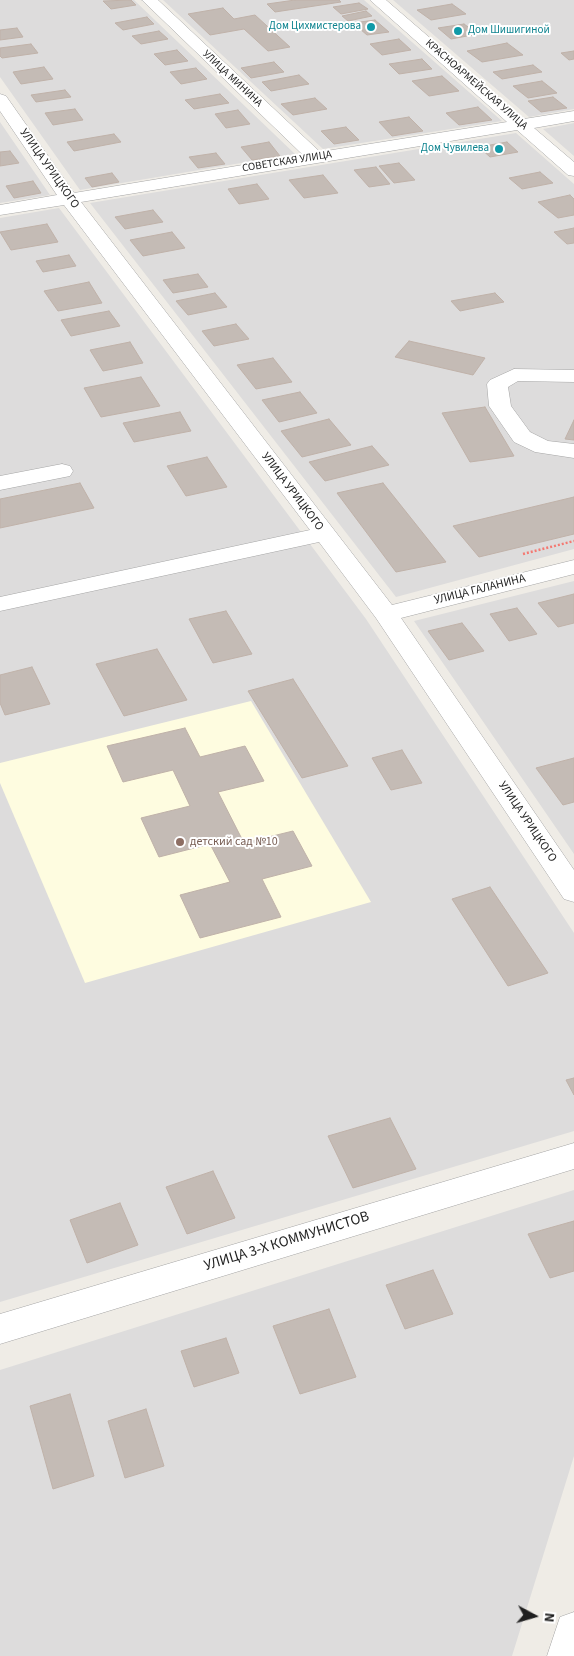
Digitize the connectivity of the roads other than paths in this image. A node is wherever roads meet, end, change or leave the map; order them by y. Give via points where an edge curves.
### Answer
1 (149, 0) edge
2 (377, 0) edge
3 (0, 99) edge
4 (574, 116) edge
5 (522, 125) junction
6 (316, 157) junction
7 (574, 171) edge
8 (69, 199) junction
9 (0, 210) edge
10 (574, 376) edge
11 (574, 451) edge
12 (62, 471) dead end
13 (0, 483) edge
14 (323, 534) junction
15 (574, 567) edge
16 (0, 604) edge
17 (386, 614) junction
18 (574, 892) edge
19 (574, 1156) edge
20 (0, 1329) edge
21 (574, 1631) edge
22 (567, 1656) edge

1 - 6 street, УЛИЦА МИНИНА
2 - 5 street, КРАСНОАРМЕЙСКАЯ УЛИЦА
3 - 8 street, УЛИЦА УРИЦКОГО
4 - 5 street, СОВЕТСКАЯ УЛИЦА
5 - 6 street, СОВЕТСКАЯ УЛИЦА
5 - 7 street, КРАСНОАРМЕЙСКАЯ УЛИЦА
6 - 8 street, СОВЕТСКАЯ УЛИЦА
8 - 9 street, СОВЕТСКАЯ УЛИЦА
8 - 14 street, УЛИЦА УРИЦКОГО
10 - 11 street via 514,375 497,384 500,406 522,437 543,447
12 - 13 street
14 - 16 street
14 - 17 street, УЛИЦА УРИЦКОГО
15 - 17 street, УЛИЦА ГАЛАНИНА
17 - 18 street, УЛИЦА УРИЦКОГО
19 - 20 street, УЛИЦА 3-Х КОММУНИСТОВ
21 - 22 street

